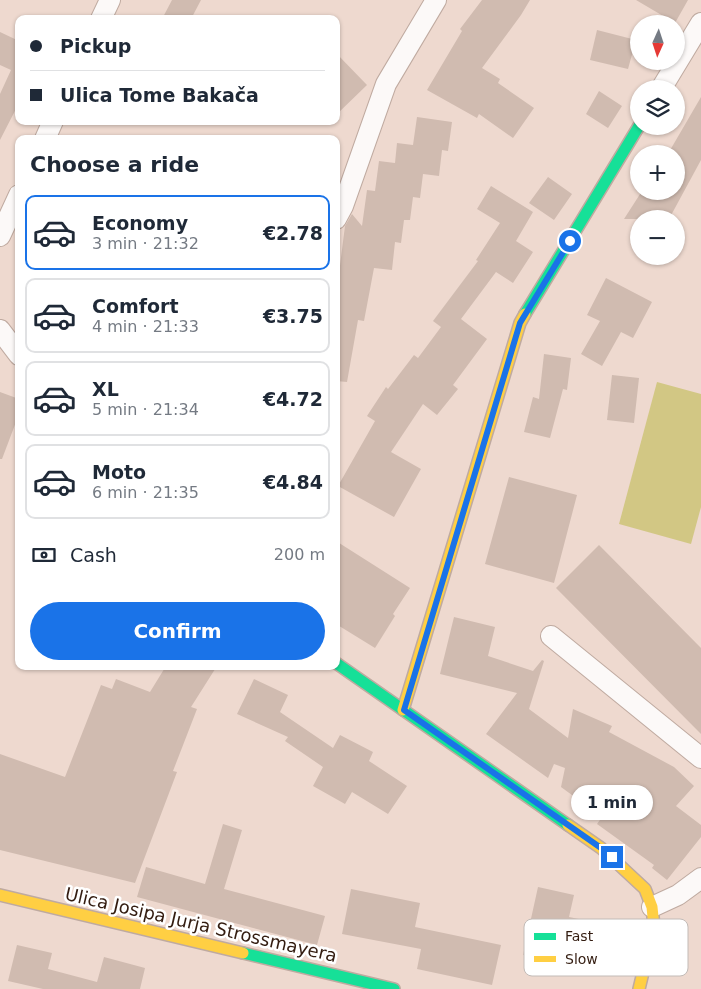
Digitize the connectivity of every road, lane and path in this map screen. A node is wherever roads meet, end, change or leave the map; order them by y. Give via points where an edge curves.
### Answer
1 (110, 0) edge
2 (436, 0) edge
3 (103, 15) edge
4 (701, 23) edge
5 (667, 80) edge
6 (634, 135) edge
7 (15, 204) edge
8 (340, 212) edge
9 (0, 236) edge
10 (0, 330) edge
11 (15, 351) edge
12 (551, 636) dead end
13 (340, 666) edge
14 (404, 710) junction
15 (701, 758) edge
16 (701, 878) edge
17 (0, 894) edge
18 (652, 907) junction
19 (653, 919) edge
20 (642, 976) edge
21 (394, 989) edge
22 (639, 989) edge

1 - 3 street
2 - 8 street via 386,84
4 - 5 street
6 - 14 street via 520,323
7 - 9 street
10 - 11 street
12 - 15 street
13 - 14 street
14 - 18 street via 601,848 645,889
16 - 18 street via 678,895
17 - 21 street, Ulica Josipa Jurja Strossmayera
18 - 19 street
20 - 22 street

